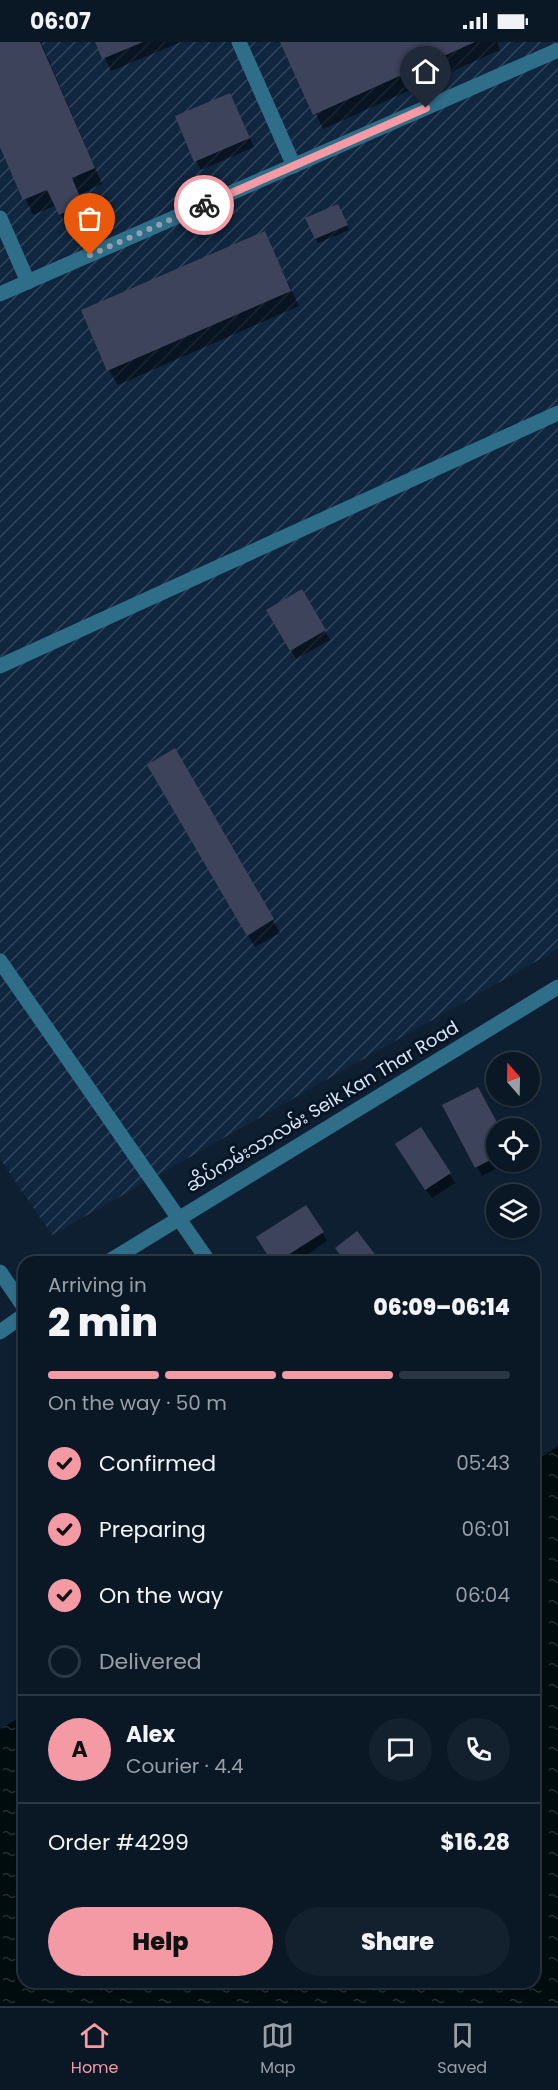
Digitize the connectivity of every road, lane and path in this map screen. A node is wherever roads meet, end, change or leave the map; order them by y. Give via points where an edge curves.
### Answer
1 (239, 42) edge
2 (557, 49) edge
3 (294, 166) junction
4 (0, 218) edge
5 (28, 282) junction
6 (0, 294) edge
7 (558, 413) edge
8 (0, 666) edge
9 (0, 961) edge
10 (558, 987) edge
11 (177, 1217) junction
12 (117, 1256) edge
13 (205, 1256) edge
14 (0, 1272) edge
15 (18, 1298) edge
16 (18, 1319) edge
17 (0, 1332) edge

1 - 3 street
2 - 3 street
3 - 5 street
4 - 5 street
5 - 6 street
7 - 8 street
9 - 11 street
10 - 11 street, ဆိပ်ကမ်းသာလမ်း Seik Kan Thar Road
11 - 12 street, ဆိပ်ကမ်းသာလမ်း Seik Kan Thar Road
11 - 13 street
14 - 15 street
16 - 17 street

